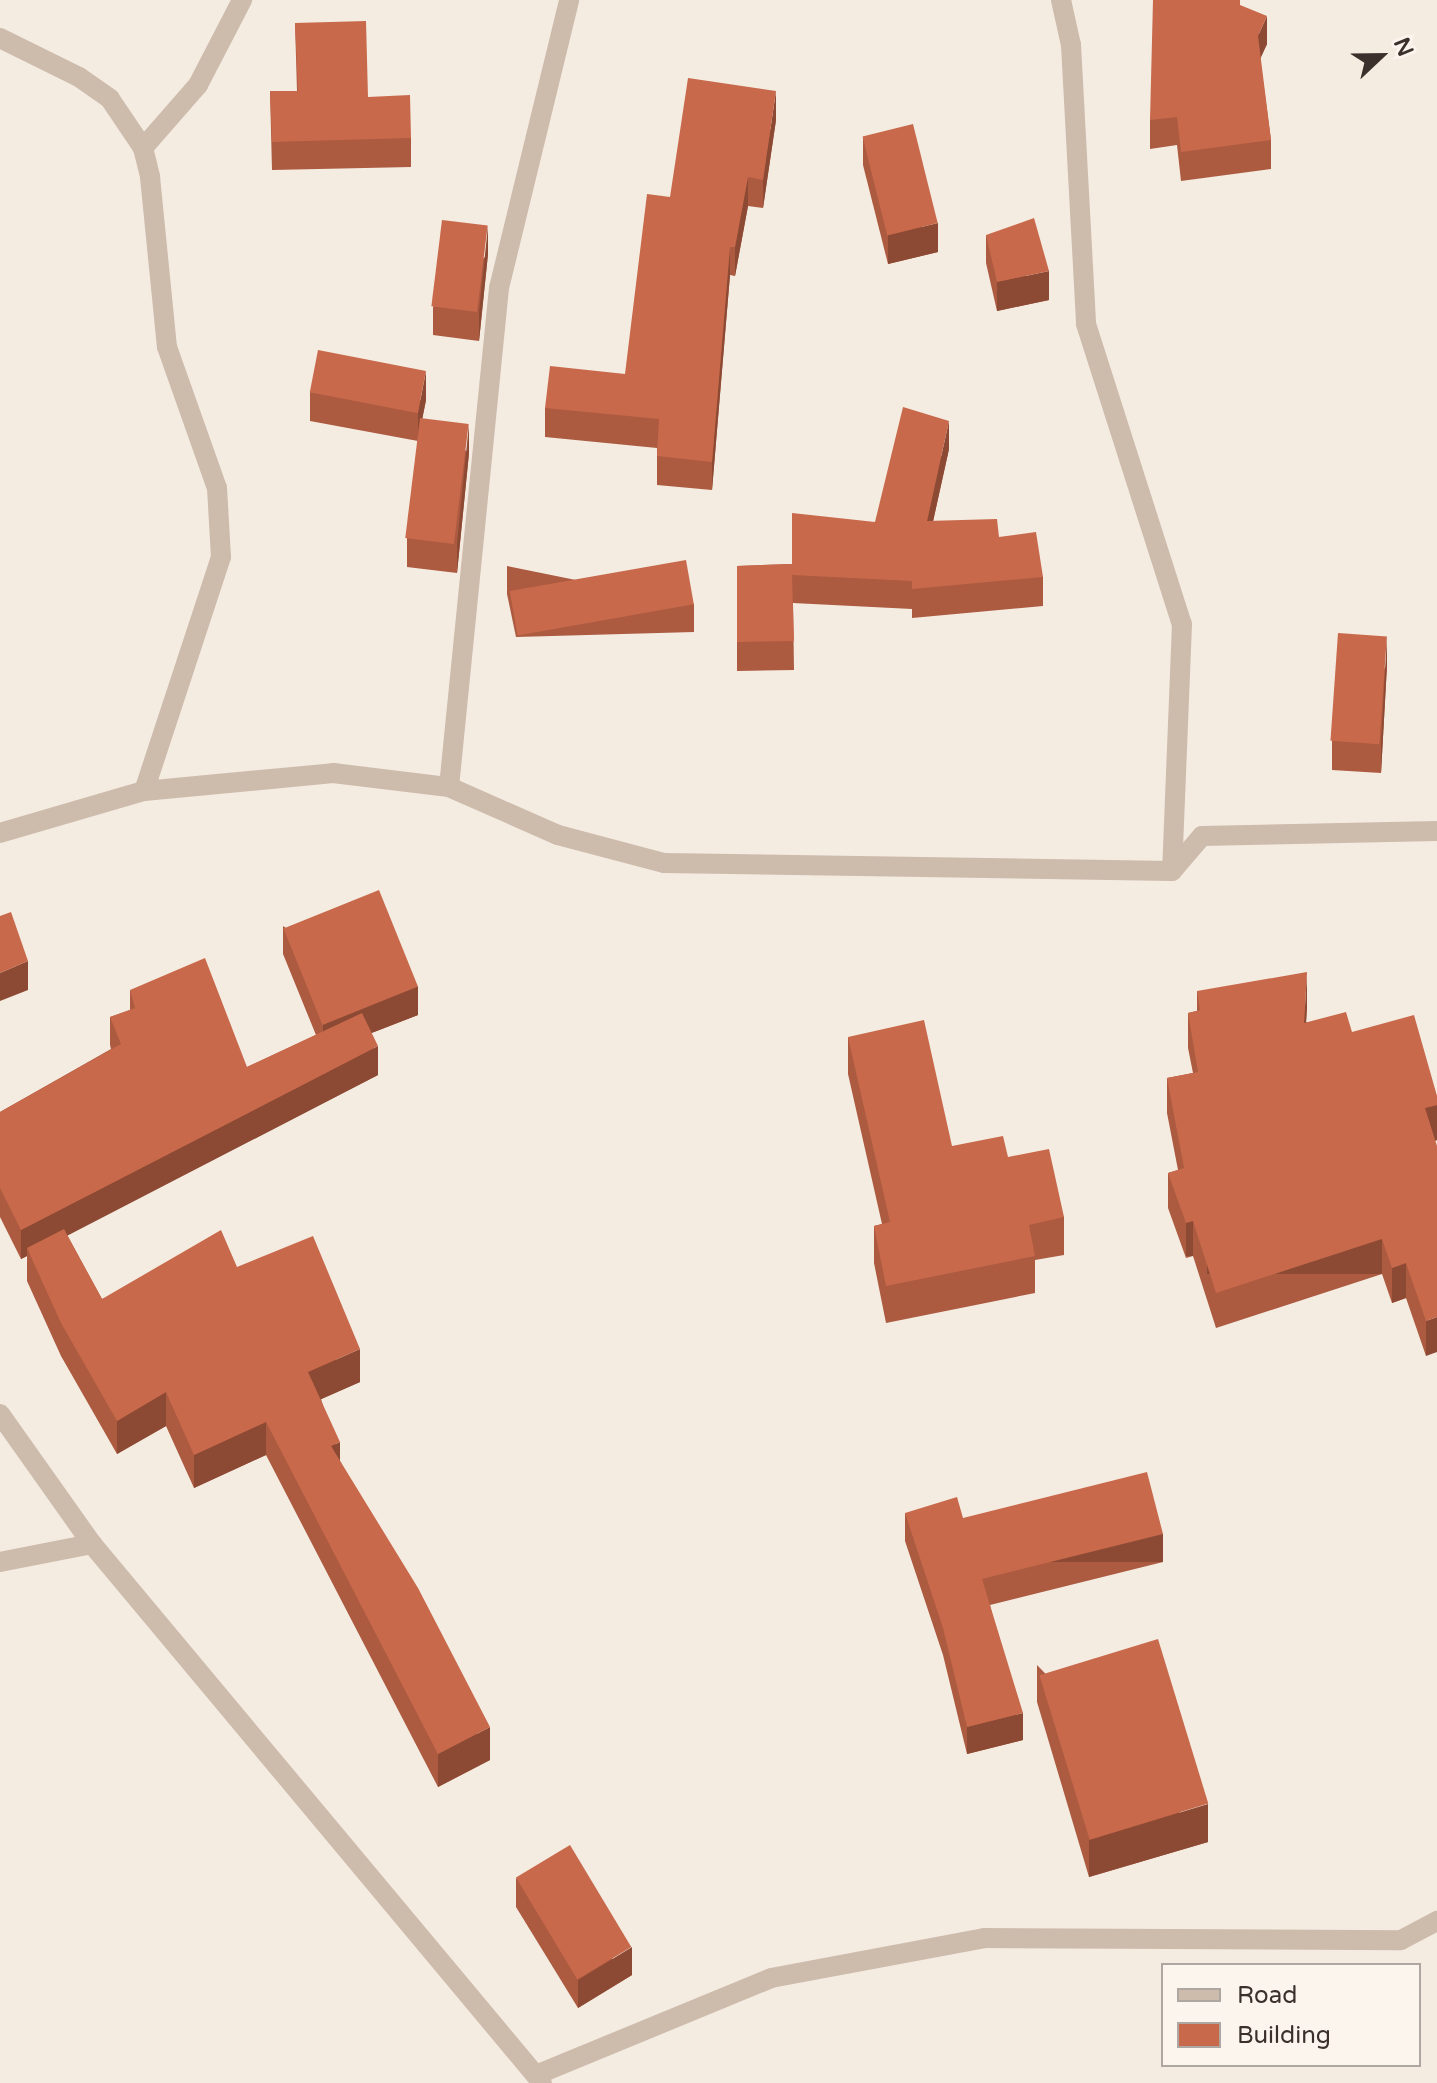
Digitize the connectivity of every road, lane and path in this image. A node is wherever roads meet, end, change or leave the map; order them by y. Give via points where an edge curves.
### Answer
1 (242, 0) edge
2 (569, 0) edge
3 (1061, 0) edge
4 (0, 38) edge
5 (143, 148) junction
6 (449, 787) junction
7 (144, 791) junction
8 (1437, 831) edge
9 (0, 833) edge
10 (1172, 871) junction
11 (0, 1414) edge
12 (92, 1544) junction
13 (0, 1562) edge
14 (1437, 1921) edge
15 (539, 2079) edge

1 - 5 street via 198,85
2 - 6 street via 499,288
3 - 10 street via 1071,45 1086,324 1182,624
4 - 5 street via 79,77 110,99
5 - 7 street via 167,347 217,488 222,519 221,557
6 - 7 street via 333,773
6 - 10 street via 558,835 664,863
7 - 9 street
8 - 10 street via 1202,836
11 - 12 street
12 - 13 street
12 - 15 street
14 - 15 street via 1401,1940 984,1938 771,1978

